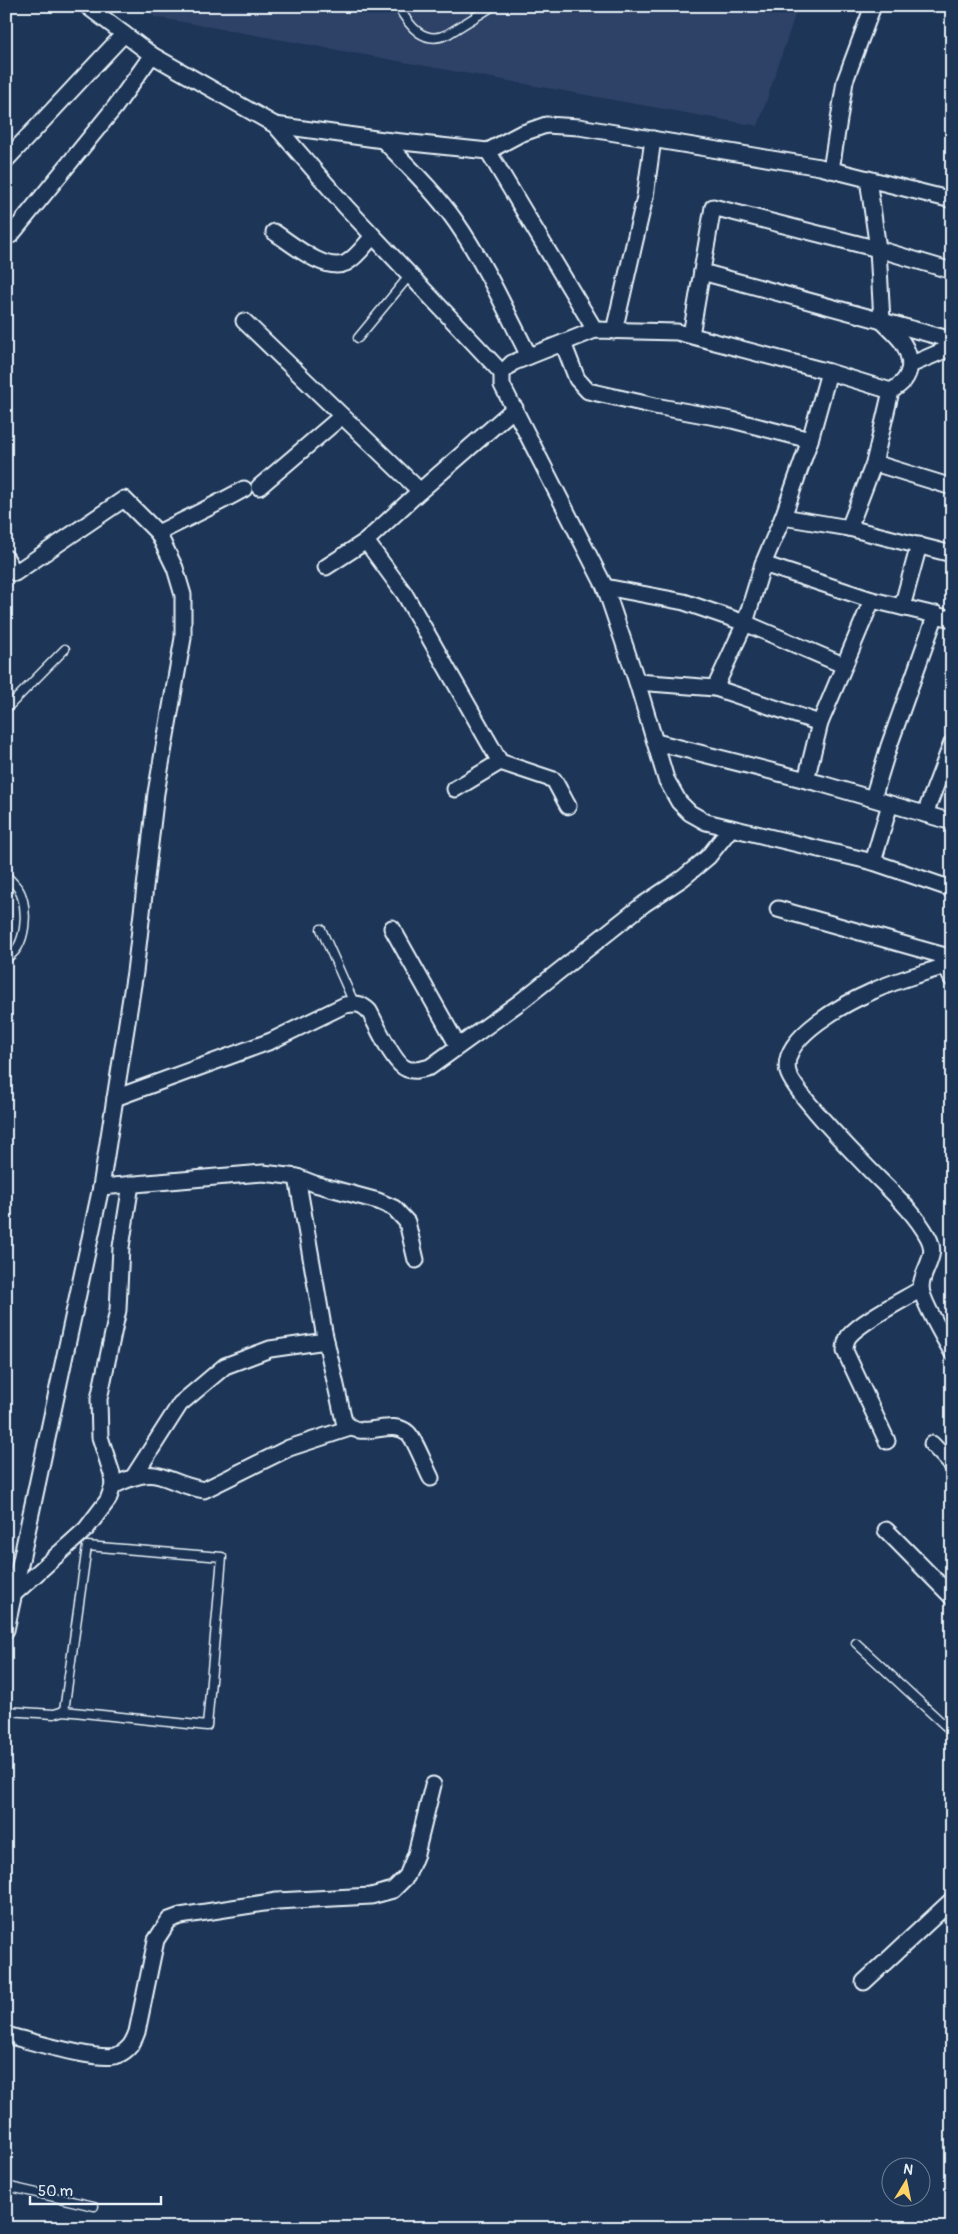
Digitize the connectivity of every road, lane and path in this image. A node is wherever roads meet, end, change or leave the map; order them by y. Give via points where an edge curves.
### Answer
1 (87, 6) edge
2 (398, 6) edge
3 (493, 6) edge
4 (873, 6) edge
5 (124, 34) junction
6 (152, 54) junction
7 (275, 125) junction
8 (653, 139) junction
9 (382, 140) junction
10 (488, 151) junction
11 (6, 160) edge
12 (831, 170) junction
13 (868, 179) junction
14 (952, 200) edge
15 (274, 232) dead end
16 (11, 235) dead end
17 (373, 236) junction
18 (878, 249) junction
19 (952, 271) edge
20 (702, 272) junction
21 (410, 275) junction
22 (244, 321) dead end
23 (882, 321) junction
24 (595, 330) junction
25 (614, 331) junction
26 (691, 335) junction
27 (358, 338) dead end
28 (952, 340) edge
29 (563, 343) junction
30 (952, 347) edge
31 (529, 356) junction
32 (910, 365) junction
33 (830, 372) junction
34 (502, 374) junction
35 (891, 391) junction
36 (516, 408) junction
37 (342, 416) junction
38 (810, 440) junction
39 (874, 463) junction
40 (260, 487) dead end
41 (952, 487) edge
42 (244, 489) dead end
43 (420, 491) junction
44 (783, 518) junction
45 (849, 528) junction
46 (158, 533) junction
47 (366, 541) junction
48 (919, 545) junction
49 (952, 554) edge
50 (6, 558) edge
51 (763, 564) junction
52 (326, 567) dead end
53 (605, 587) junction
54 (872, 600) junction
55 (902, 607) junction
56 (936, 614) junction
57 (952, 619) edge
58 (745, 624) junction
59 (65, 649) dead end
60 (843, 665) junction
61 (637, 682) junction
62 (715, 688) junction
63 (6, 709) edge
64 (820, 723) junction
65 (656, 742) junction
66 (950, 751) edge
67 (500, 762) junction
68 (806, 780) junction
69 (455, 789) dead end
70 (873, 798) junction
71 (890, 804) junction
72 (568, 806) dead end
73 (925, 814) junction
74 (952, 822) edge
75 (731, 828) junction
76 (873, 862) junction
77 (6, 875) edge
78 (952, 889) edge
79 (778, 909) dead end
80 (392, 928) dead end
81 (322, 929) dead end
82 (6, 958) edge
83 (947, 965) edge
84 (354, 1003) junction
85 (458, 1046) junction
86 (115, 1098) junction
87 (297, 1177) junction
88 (131, 1184) junction
89 (101, 1187) junction
90 (416, 1260) dead end
91 (921, 1289) junction
92 (326, 1341) junction
93 (952, 1352) edge
94 (350, 1428) junction
95 (887, 1441) dead end
96 (932, 1444) dead end
97 (952, 1465) edge
98 (134, 1476) junction
99 (431, 1478) dead end
100 (113, 1486) junction
101 (886, 1530) dead end
102 (14, 1594) junction
103 (952, 1597) edge
104 (6, 1630) edge
105 (856, 1643) dead end
106 (6, 1711) edge
107 (64, 1711) junction
108 (952, 1732) edge
109 (433, 1785) dead end
110 (952, 1900) edge
111 (864, 1982) dead end
112 (6, 2035) edge
113 (6, 2186) edge
114 (94, 2206) dead end

1 - 5 street
2 - 3 lane via 412,27 430,39 441,38
4 - 12 street via 845,80
5 - 6 street
5 - 11 street
6 - 7 street
6 - 16 street via 115,107
7 - 9 street
7 - 17 street
8 - 10 street via 579,127 546,126 520,134
8 - 12 street
8 - 25 street via 645,197
9 - 10 street
9 - 31 street via 429,188 456,222 490,278
10 - 24 street
12 - 13 street
13 - 14 street
13 - 18 street
15 - 17 street via 321,263 332,266 344,264 356,256
17 - 21 street
18 - 19 street
18 - 20 street via 713,208
18 - 23 street
20 - 23 street
20 - 26 street
21 - 27 lane
21 - 34 street
22 - 37 street
23 - 28 street
23 - 32 street via 902,340
24 - 25 street
24 - 29 street
25 - 26 street
26 - 33 street
29 - 31 street
29 - 38 street via 577,379 588,391 732,420
30 - 32 street
31 - 34 street via 512,363
32 - 35 street via 903,383
33 - 35 street
33 - 38 street
34 - 36 street via 502,385
35 - 39 street
36 - 43 street
36 - 53 street
37 - 40 street
37 - 43 street
38 - 44 street
39 - 41 street
39 - 45 street
42 - 46 street
43 - 47 street
44 - 45 street
44 - 51 street
45 - 48 street
46 - 50 street via 124,499 15,573
46 - 86 street via 175,568 183,595 183,638 156,793 135,972
47 - 52 street
47 - 67 street via 404,593
48 - 49 street
48 - 55 street
51 - 54 street
51 - 58 street
53 - 58 street via 684,602
53 - 61 street
54 - 55 street
54 - 60 street
55 - 56 street
56 - 57 street
56 - 70 street
58 - 60 street
58 - 62 street
59 - 63 lane
60 - 64 street
61 - 62 street
61 - 65 street
62 - 64 street
64 - 68 street
65 - 68 street
65 - 75 street via 666,779 679,802 706,822
66 - 73 street
67 - 69 street
67 - 72 street via 554,780
68 - 70 street
70 - 71 street
71 - 73 street
71 - 76 street
73 - 74 street
75 - 76 street
75 - 85 street via 708,857 684,878 644,904 520,1002
76 - 78 street
77 - 82 lane via 19,890 25,908 20,943
79 - 83 street
80 - 85 street
81 - 84 lane
83 - 91 street via 874,990 815,1024 798,1040 788,1059 788,1072 797,1088 912,1213 930,1238 933,1254
84 - 85 street via 369,1011 397,1061 406,1069 415,1071 430,1067
84 - 86 street via 270,1040
86 - 89 street
87 - 88 street via 263,1173
87 - 90 street via 394,1208 407,1222
87 - 92 street
88 - 89 street
88 - 100 street via 121,1247 118,1310 99,1399 100,1436
89 - 102 street
91 - 93 street
91 - 95 street via 860,1326 848,1336 845,1345
92 - 94 street via 344,1421
92 - 98 street via 270,1349 225,1366 180,1404
94 - 98 street via 289,1448 204,1490 189,1488 151,1473
94 - 99 street via 356,1431 400,1429 409,1434
96 - 97 street
98 - 100 street
100 - 102 street via 108,1500 86,1529
101 - 103 street
102 - 104 street
105 - 108 lane
106 - 107 lane via 54,1714
107 - 107 lane via 87,1546 222,1557 207,1726
109 - 112 street via 408,1876 393,1890 371,1896 277,1901 169,1920 156,1940 132,2046 116,2056 99,2057
110 - 111 street
113 - 114 lane

